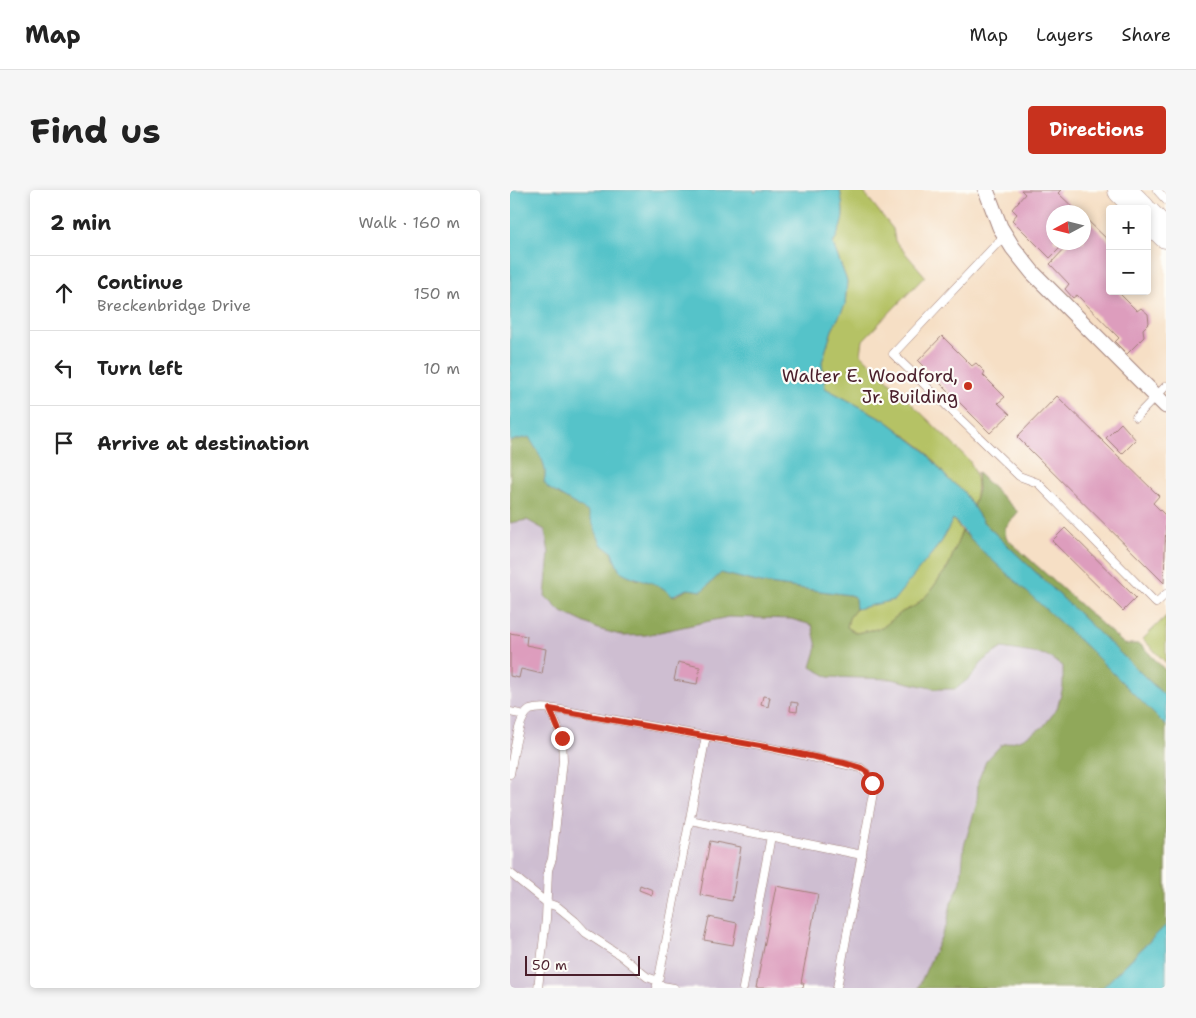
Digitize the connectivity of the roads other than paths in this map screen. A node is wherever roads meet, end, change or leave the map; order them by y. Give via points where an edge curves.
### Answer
1 (986, 190) edge
2 (1122, 190) edge
3 (1156, 190) edge
4 (1166, 200) edge
5 (1137, 205) edge
6 (1151, 219) edge
7 (1005, 234) junction
8 (1166, 234) edge
9 (1163, 396) edge
10 (1136, 417) dead end
11 (1166, 594) edge
12 (550, 709) junction
13 (510, 712) edge
14 (524, 715) junction
15 (706, 736) junction
16 (510, 774) edge
17 (690, 820) junction
18 (772, 836) junction
19 (862, 855) junction
20 (510, 873) edge
21 (547, 903) junction
22 (657, 985) edge
23 (538, 988) edge
24 (674, 988) edge
25 (743, 988) edge
26 (837, 988) edge

1 - 7 street
2 - 5 highway
3 - 4 lane
6 - 8 highway
7 - 9 street via 1033,273
7 - 11 lane via 893,354 1019,476 1038,484 1156,603
9 - 10 lane
12 - 14 lane via 534,709
12 - 15 lane
12 - 21 lane via 562,738 563,761 548,870
13 - 14 lane
14 - 16 lane
15 - 17 lane
15 - 19 lane via 844,763 867,772 873,793
17 - 18 lane
17 - 22 lane
18 - 19 lane
18 - 25 lane
19 - 26 lane
20 - 21 lane
21 - 22 lane via 636,966
21 - 23 lane
22 - 24 lane

